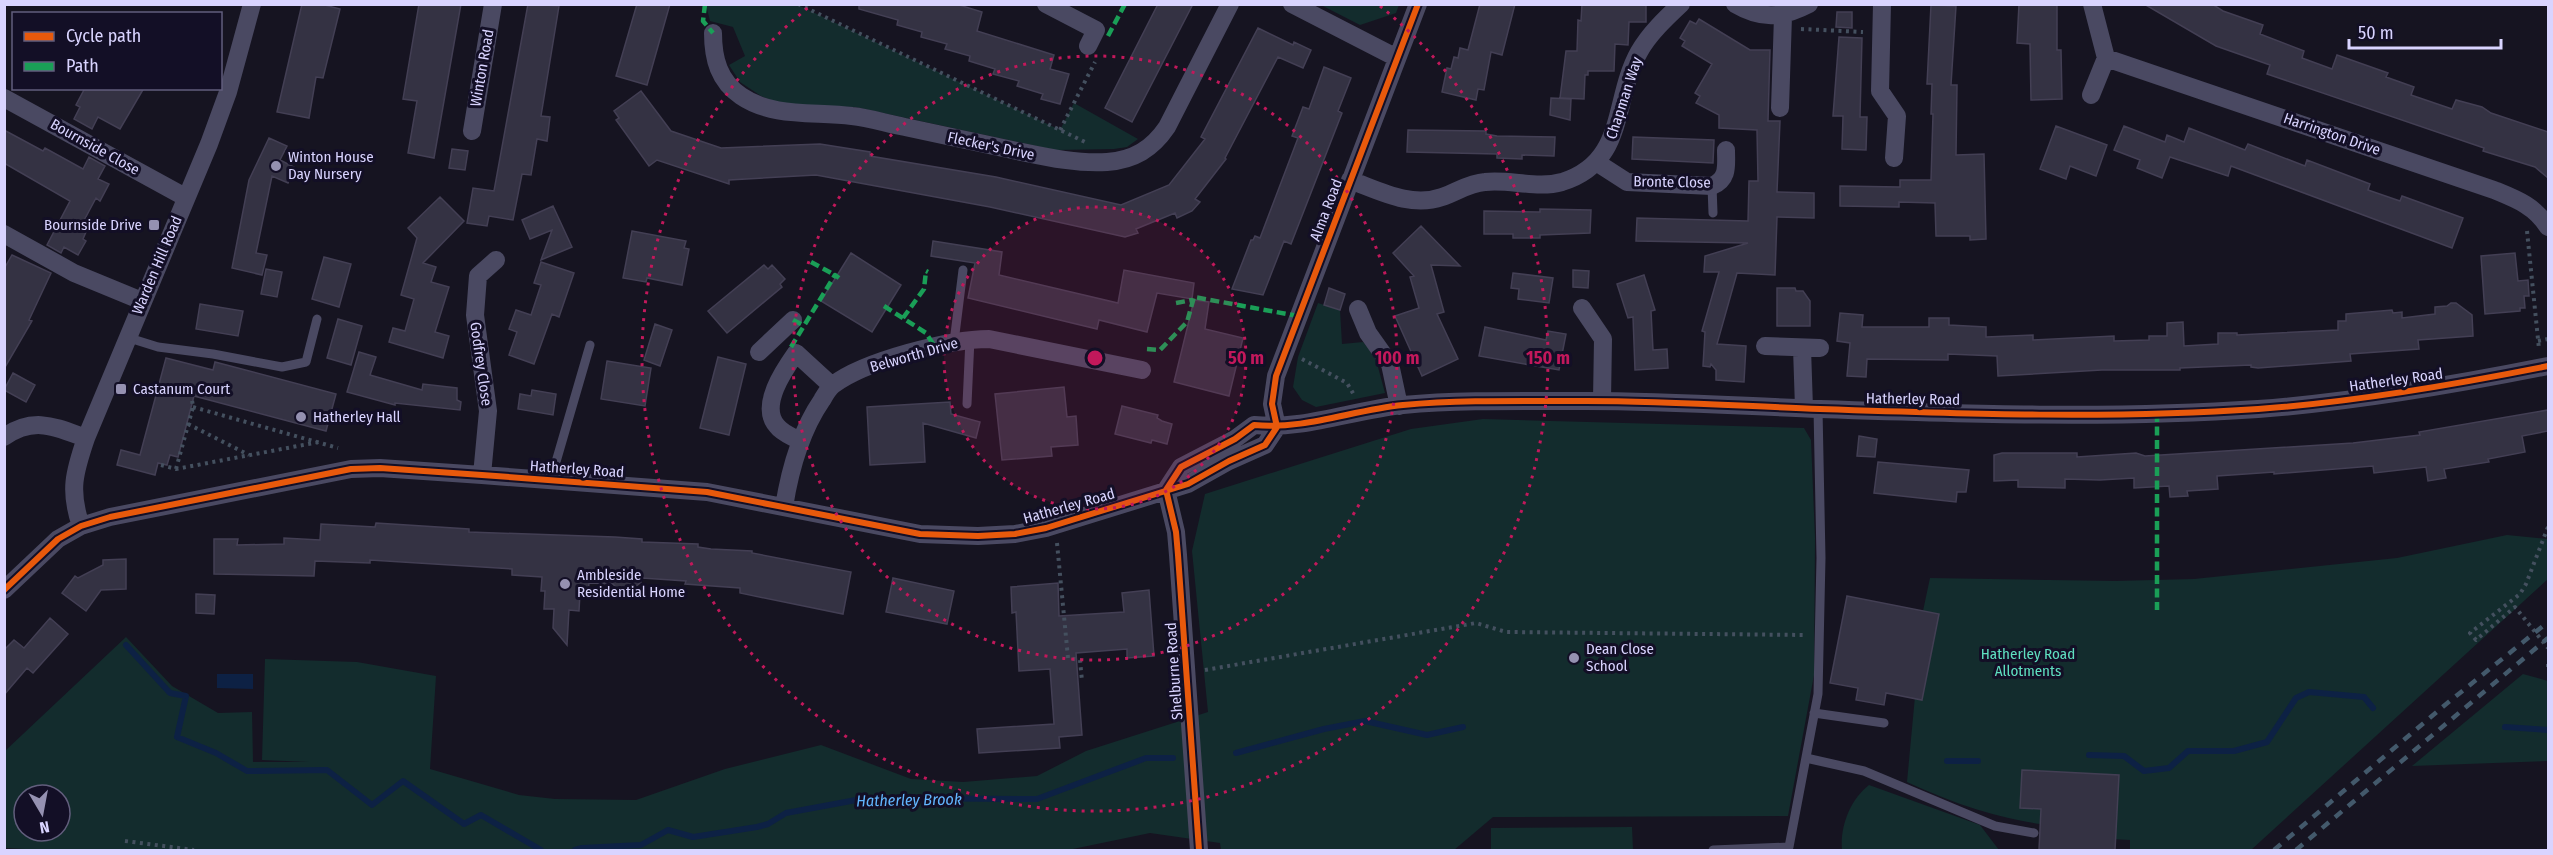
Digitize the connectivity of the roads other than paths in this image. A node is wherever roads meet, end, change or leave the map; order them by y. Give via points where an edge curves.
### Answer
1 (252, 4) edge
2 (493, 4) edge
3 (1046, 4) edge
4 (1230, 4) edge
5 (1292, 4) edge
6 (1418, 4) edge
7 (1681, 4) edge
8 (1736, 4) edge
9 (1809, 4) edge
10 (1882, 4) edge
11 (2092, 4) edge
12 (1783, 22) junction
13 (713, 33) dead end
14 (1093, 51) road end
15 (1398, 58) junction
16 (2106, 58) junction
17 (2091, 94) dead end
18 (4, 98) edge
19 (1780, 108) dead end
20 (472, 131) dead end
21 (1726, 150) dead end
22 (1894, 158) dead end
23 (1596, 162) junction
24 (1350, 180) junction
25 (1712, 186) junction
26 (185, 197) junction
27 (1713, 213) dead end
28 (2548, 226) edge
29 (4, 234) edge
30 (496, 260) dead end
31 (963, 270) dead end
32 (142, 301) junction
33 (1582, 308) dead end
34 (1358, 309) dead end
35 (317, 319) dead end
36 (793, 320) dead end
37 (778, 334) junction
38 (126, 337) junction
39 (962, 341) junction
40 (590, 345) dead end
41 (1765, 346) dead end
42 (759, 352) dead end
43 (796, 353) junction
44 (2545, 367) edge
45 (1142, 370) dead end
46 (832, 386) junction
47 (1602, 400) junction
48 (967, 404) dead end
49 (1399, 405) junction
50 (1811, 408) junction
51 (1277, 428) junction
52 (4, 437) edge
53 (86, 438) junction
54 (800, 441) junction
55 (482, 475) junction
56 (551, 479) junction
57 (1166, 490) junction
58 (784, 507) junction
59 (81, 526) junction
60 (4, 590) edge
61 (1814, 713) junction
62 (1884, 723) dead end
63 (1806, 758) junction
64 (2034, 833) dead end
65 (1776, 849) edge
66 (1199, 850) edge
67 (1713, 850) edge

1 - 26 street, Warden Hill Road via 222,110
2 - 20 street, Winton Road
3 - 14 street via 1096,30
4 - 13 street, Flecker's Drive via 1157,142 1141,154 1105,162 1056,159 852,116 761,106 726,84 717,69
5 - 15 street
6 - 15 street, Alma Road
7 - 23 street, Chapman Way via 1639,51 1624,88 1611,140
8 - 12 street
9 - 12 street
10 - 22 street via 1880,91 1897,116
11 - 16 street
12 - 19 street
15 - 24 street, Alma Road
16 - 17 street
16 - 28 street, Harrington Drive via 2524,203
18 - 26 street, Bournside Close
21 - 25 street, Bronte Close via 1725,174
23 - 24 street, Chapman Way via 1560,182 1479,182 1422,201 1402,199
23 - 25 street, Bronte Close via 1627,182
24 - 51 street, Alma Road via 1273,390
25 - 27 lane
26 - 32 street, Warden Hill Road
29 - 32 street via 74,273
30 - 55 street, Godfrey Close via 478,276 475,315 488,411
31 - 39 lane
32 - 38 street, Warden Hill Road
33 - 47 street via 1603,339
34 - 49 street via 1368,333 1390,364
35 - 38 lane via 306,362 282,367 158,347
36 - 37 street
37 - 42 street
37 - 43 street
38 - 53 street, Warden Hill Road
39 - 45 street, Belworth Drive via 989,339
39 - 46 street, Belworth Drive via 884,362
39 - 48 lane
40 - 56 lane
41 - 50 street via 1811,348
43 - 46 street
43 - 54 street via 770,407 776,426
44 - 50 street, Hatherley Road via 2359,398 2258,409 2079,414
46 - 54 street, Belworth Drive
47 - 49 street, Hatherley Road
47 - 50 street, Hatherley Road
49 - 51 street, Hatherley Road
50 - 61 lane via 1821,558 1818,694
51 - 57 street, Hatherley Road via 1264,445 1188,484
52 - 53 street via 35,424 50,425
53 - 59 street, Warden Hill Road via 73,489
54 - 58 street, Belworth Drive
55 - 56 street, Hatherley Road
55 - 59 street, Hatherley Road via 351,469
56 - 58 street, Hatherley Road via 707,492
57 - 58 street, Hatherley Road via 1015,534 948,537
57 - 66 street, Shelburne Road via 1176,532
59 - 60 street, Hatherley Road via 58,539
61 - 62 lane
61 - 63 lane
63 - 64 lane via 1864,771 1995,826
63 - 65 lane via 1789,847
65 - 67 lane

